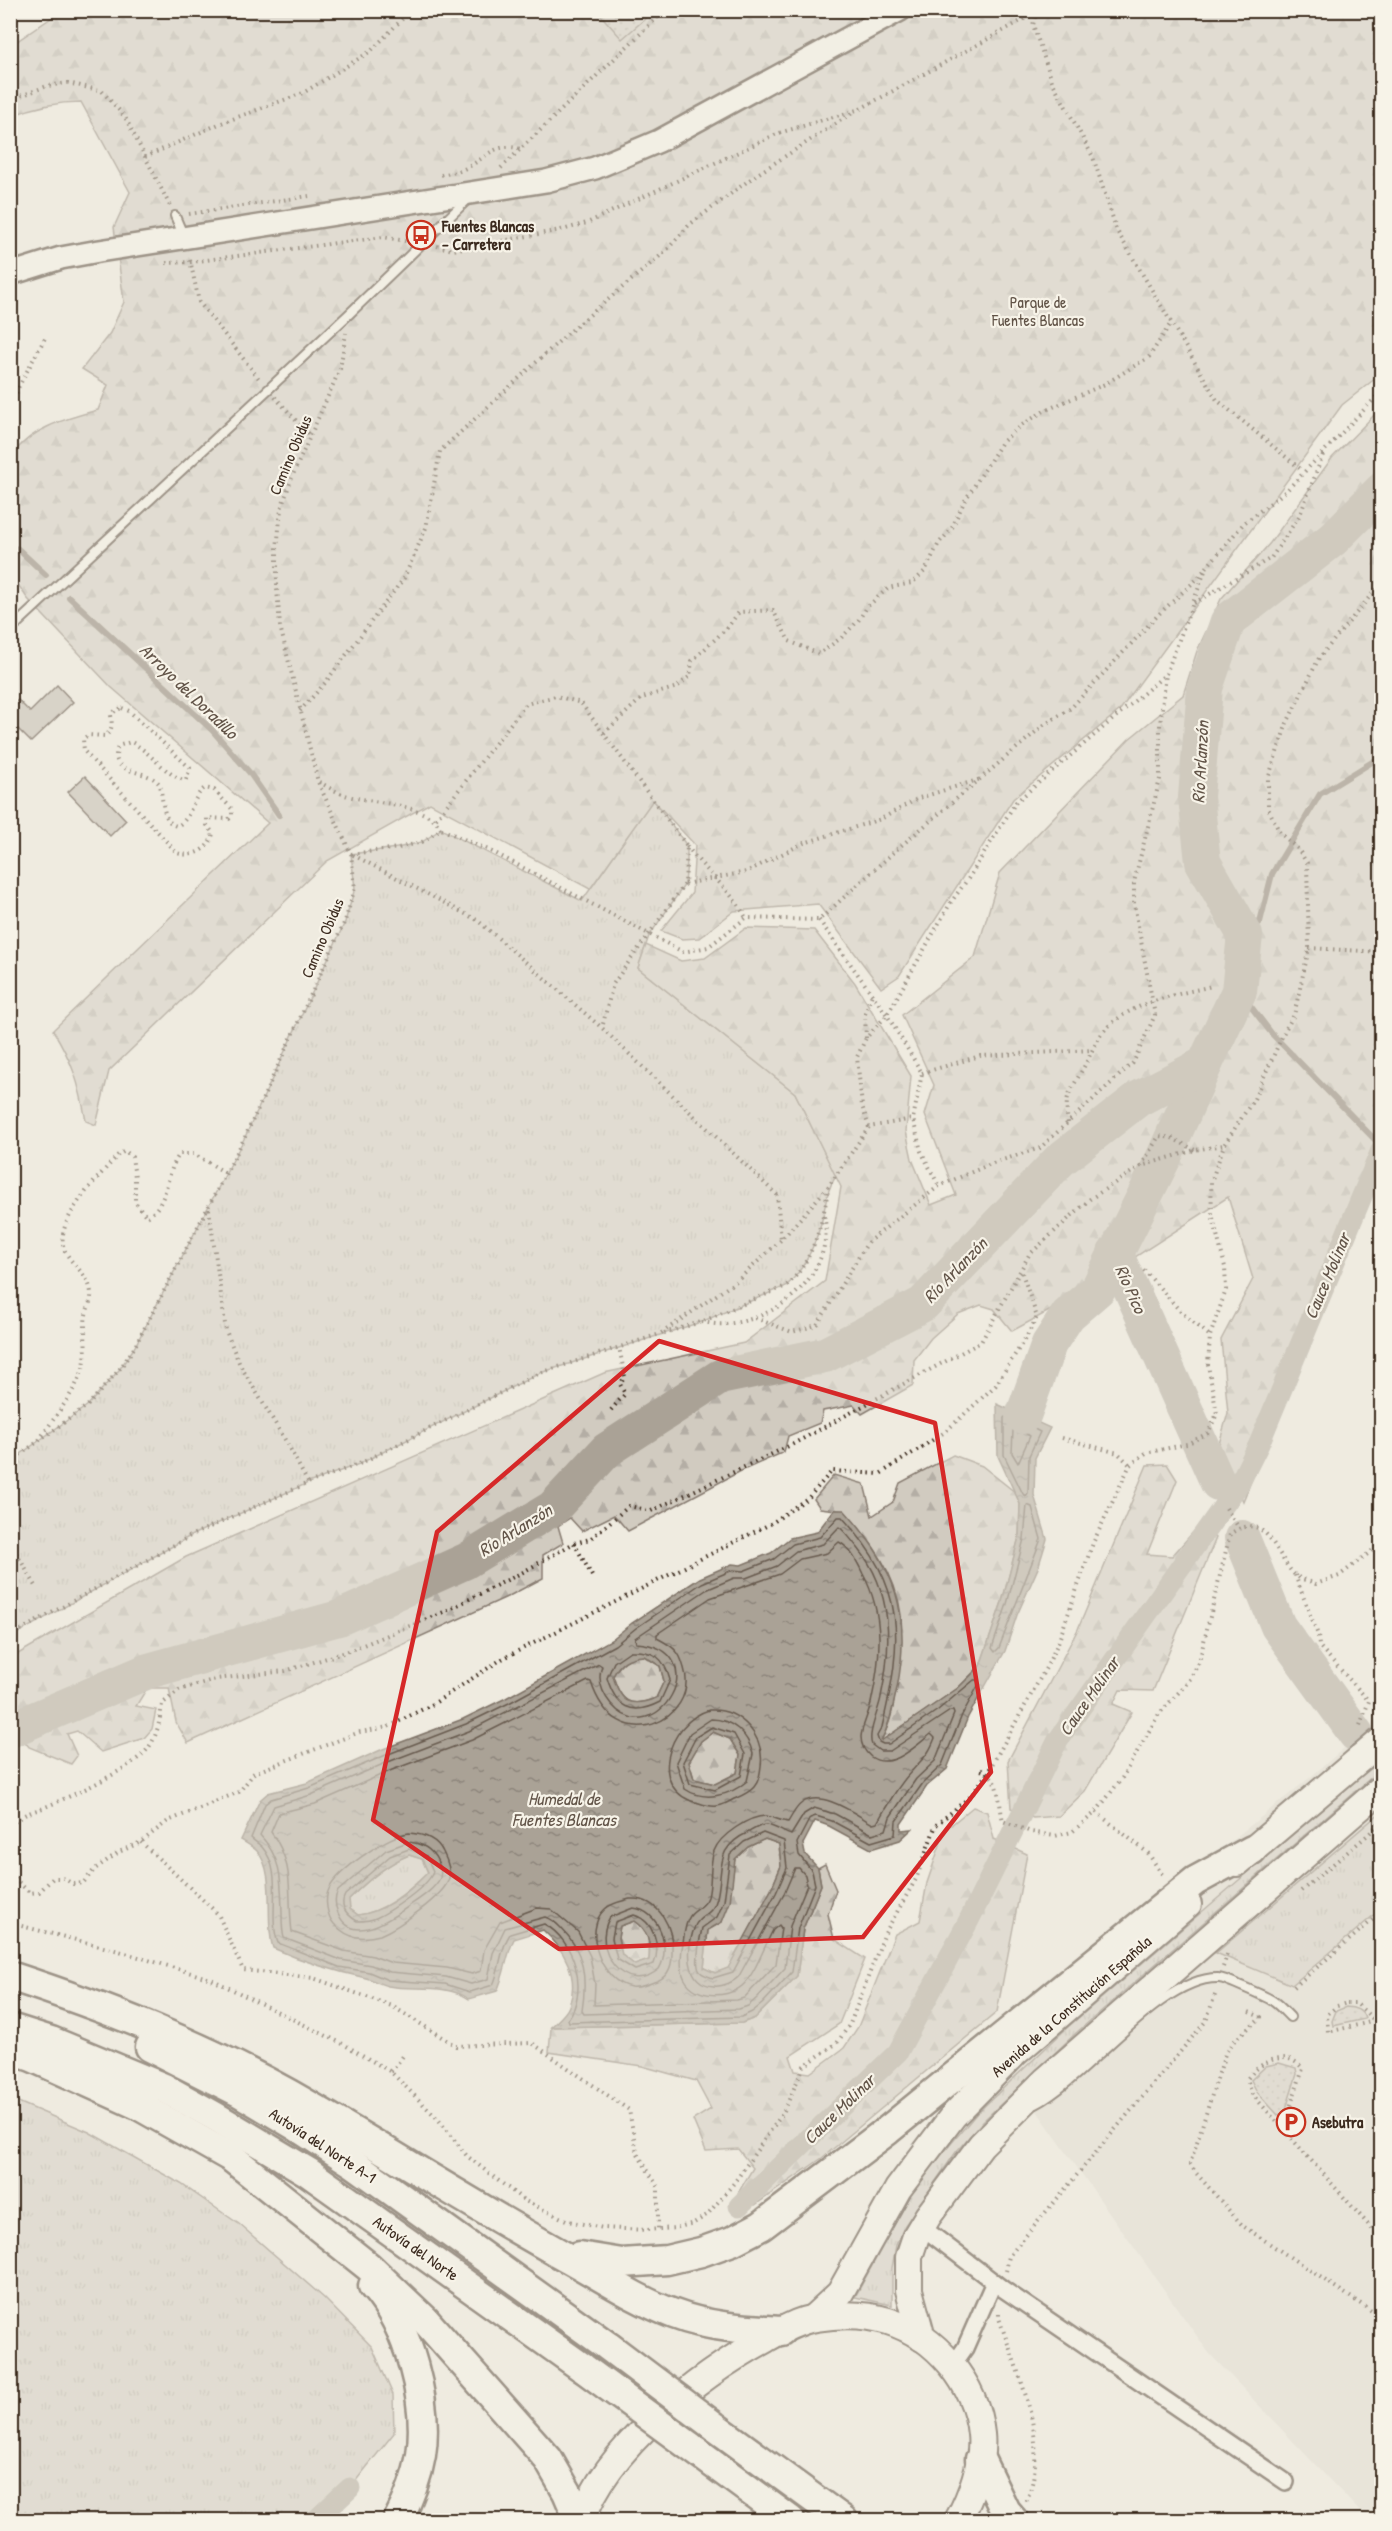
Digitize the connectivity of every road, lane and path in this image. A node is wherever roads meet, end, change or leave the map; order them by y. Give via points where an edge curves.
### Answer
1 (411, 10) edge
2 (665, 10) edge
3 (900, 10) edge
4 (1037, 10) edge
5 (10, 100) edge
6 (860, 109) dead end
7 (521, 149) junction
8 (145, 157) junction
9 (436, 176) dead end
10 (476, 192) junction
11 (321, 194) dead end
12 (175, 216) junction
13 (184, 238) junction
14 (10, 274) edge
15 (348, 315) junction
16 (1171, 323) junction
17 (45, 338) dead end
18 (268, 390) junction
19 (1382, 391) edge
20 (10, 410) edge
21 (310, 437) junction
22 (1325, 448) junction
23 (1303, 471) junction
24 (1207, 567) junction
25 (1382, 582) edge
26 (1193, 603) junction
27 (10, 630) edge
28 (1166, 674) junction
29 (300, 711) junction
30 (604, 733) junction
31 (984, 777) junction
32 (318, 782) junction
33 (436, 819) junction
34 (441, 829) junction
35 (687, 846) junction
36 (177, 853) joint
37 (351, 854) junction
38 (717, 878) junction
39 (685, 885) junction
40 (746, 918) junction
41 (819, 920) junction
42 (649, 936) junction
43 (1309, 948) junction
44 (1382, 952) edge
45 (1212, 986) dead end
46 (872, 993) junction
47 (1152, 1001) junction
48 (887, 1015) junction
49 (602, 1028) junction
50 (866, 1038) junction
51 (1092, 1050) junction
52 (922, 1073) junction
53 (913, 1119) junction
54 (1068, 1123) junction
55 (869, 1127) junction
56 (1224, 1145) junction
57 (1195, 1150) junction
58 (1141, 1166) junction
59 (226, 1173) junction
60 (939, 1186) junction
61 (828, 1187) junction
62 (208, 1208) junction
63 (824, 1213) junction
64 (781, 1240) junction
65 (1021, 1270) junction
66 (1144, 1270) dead end
67 (755, 1318) junction
68 (701, 1322) junction
69 (660, 1334) junction
70 (1210, 1336) junction
71 (619, 1347) junction
72 (611, 1410) dead end
73 (1062, 1438) dead end
74 (38, 1442) junction
75 (10, 1462) edge
76 (1130, 1465) junction
77 (308, 1483) junction
78 (1226, 1508) dead end
79 (1239, 1528) junction
80 (574, 1542) junction
81 (10, 1543) edge
82 (1382, 1543) edge
83 (1295, 1575) junction
84 (592, 1576) dead end
85 (36, 1586) dead end
86 (10, 1636) edge
87 (1370, 1734) edge
88 (981, 1770) dead end
89 (988, 1772) junction
90 (1382, 1788) edge
91 (1096, 1812) junction
92 (1382, 1820) edge
93 (10, 1826) edge
94 (141, 1842) junction
95 (1252, 1850) junction
96 (10, 1874) edge
97 (1299, 1893) dead end
98 (1175, 1898) junction
99 (1382, 1912) edge
100 (10, 1923) edge
101 (1237, 1945) dead end
102 (10, 1976) edge
103 (1220, 1978) junction
104 (1294, 1987) dead end
105 (10, 1991) edge
106 (1249, 2012) dead end
107 (1290, 2017) dead end
108 (1375, 2021) joint
109 (10, 2028) edge
110 (10, 2049) edge
111 (403, 2056) dead end
112 (391, 2072) junction
113 (1005, 2120) junction
114 (1284, 2128) junction
115 (922, 2227) junction
116 (658, 2230) junction
117 (335, 2240) junction
118 (1382, 2240) edge
119 (540, 2242) junction
120 (999, 2286) junction
121 (813, 2318) junction
122 (1382, 2318) edge
123 (781, 2331) junction
124 (922, 2338) junction
125 (953, 2365) junction
126 (980, 2459) junction
127 (1286, 2482) dead end
128 (399, 2520) edge
129 (580, 2520) edge
130 (790, 2520) edge
131 (843, 2520) edge
132 (958, 2520) edge
133 (1012, 2520) edge

1 - 8 path via 371,51 303,93
2 - 7 path
3 - 10 main road via 627,156 546,181
4 - 16 path via 1034,26 1052,81 1093,157 1117,231
5 - 8 path via 47,86 68,83 102,91 125,117
6 - 29 path via 756,175 689,225 666,251 567,334 441,451 426,528 404,578
7 - 9 path via 510,145 494,150 464,170
7 - 10 path
8 - 12 path
10 - 13 main road
10 - 15 lane
11 - 12 path
12 - 13 lane
13 - 14 main road via 61,258
13 - 18 path via 199,302
15 - 18 lane
15 - 21 path, Camino Obidus via 340,369
16 - 23 path via 1217,400
16 - 30 path via 1149,357 1105,384 1044,411 1002,442 925,571 912,583 888,588 841,638 819,654 789,641 773,610 739,612 692,661 690,676 677,687 642,698
17 - 20 path
18 - 21 path
18 - 27 lane
19 - 22 path
21 - 29 path, Camino Obidus via 281,509 277,549 280,626
22 - 23 path
22 - 26 path via 1300,515 1271,558
23 - 24 path via 1286,491 1244,523
24 - 26 path
24 - 31 path via 1071,708 1044,725
25 - 43 path via 1318,658 1287,723 1268,779 1268,808 1280,833 1307,863
26 - 28 path
28 - 47 path via 1160,725 1160,779 1134,882 1134,904
28 - 48 path via 1016,802 951,902
29 - 32 path, Camino Obidus
30 - 33 path via 581,703 556,696 526,704
30 - 35 path
31 - 38 path via 919,798 881,819 804,843 746,872
31 - 41 path
32 - 33 path via 344,795
32 - 37 path, Camino Obidus
33 - 34 path
34 - 37 path via 422,842
34 - 42 path via 493,852
35 - 38 path
35 - 39 path
36 - 36 path via 191,855 205,848 213,833 207,818 229,819 232,809 214,790 205,788 199,792 188,818 172,825 157,780 123,768 117,761 117,749 131,742 142,746 178,779 186,780 190,768 129,711 116,710 111,715 109,733 87,735 82,743 84,751
37 - 49 path via 477,920
37 - 59 path, Camino Obidus via 355,888 345,921
38 - 39 path
38 - 40 path
39 - 42 path
40 - 41 path
40 - 42 path via 708,947 683,952
41 - 46 path
42 - 49 path via 614,984
43 - 44 path
43 - 56 path via 1294,1016 1254,1099
45 - 47 path
46 - 48 path
46 - 50 path via 865,1014
47 - 51 path via 1136,1007 1104,1031
47 - 54 path via 1155,1015 1132,1063
48 - 50 path
48 - 52 path
49 - 64 path via 777,1195
50 - 55 path via 857,1057 862,1106
51 - 52 path via 980,1056
51 - 54 path via 1069,1090
52 - 53 path
53 - 55 path
53 - 60 path via 921,1151
54 - 60 path via 1040,1148
55 - 61 path
56 - 57 path
56 - 70 path via 1211,1182 1212,1214 1225,1267 1226,1290
57 - 58 path
57 - 58 path via 1159,1136
58 - 65 path via 1090,1199 1029,1255
59 - 62 path, Camino Obidus
59 - 74 path via 194,1154 180,1154 172,1164 164,1200 147,1217 135,1202 132,1157 125,1151 84,1195 66,1221 64,1232 65,1250 89,1281 92,1297 86,1314 84,1364 77,1382
60 - 67 path via 868,1242 817,1325 792,1332
61 - 63 path
61 - 64 path
62 - 74 path, Camino Obidus via 152,1317 119,1370 88,1405
62 - 77 path via 226,1331 240,1365
63 - 67 path via 826,1241 809,1281 777,1308
63 - 68 path via 797,1277 786,1286
64 - 69 path via 738,1280
65 - 80 path via 981,1342 793,1444 651,1511 629,1506 590,1539
65 - 94 path via 1037,1317 996,1384 945,1432 880,1474 832,1471 809,1497 772,1523 502,1659 433,1704 388,1727 360,1732 254,1773 239,1792 168,1821
66 - 70 path via 1181,1312
67 - 68 path via 724,1325
68 - 69 path
69 - 71 path
70 - 76 path via 1208,1365 1217,1414 1208,1433 1187,1444 1146,1453
71 - 72 path via 625,1377 620,1384 625,1394
71 - 77 path via 540,1373 359,1464
73 - 76 path via 1118,1453
74 - 75 path, Camino Obidus
76 - 89 path via 1094,1543 1051,1658
77 - 86 path via 194,1534
78 - 79 path
79 - 83 path via 1250,1526 1265,1531
79 - 91 path via 1230,1534 1194,1672 1159,1714 1122,1778
80 - 84 path
80 - 93 path via 444,1612 346,1652 285,1671 216,1679 179,1690 162,1704 159,1727 148,1749 120,1770 23,1814
81 - 85 path
82 - 83 path via 1339,1576 1316,1584
83 - 87 path via 1319,1646 1369,1701
87 - 95 highway, Avenida de la Constitución Española, bridge via 1361,1758
88 - 89 path
89 - 91 path via 994,1778 1003,1821 1031,1832 1054,1836 1072,1832
89 - 116 path via 972,1795 936,1825 916,1880 885,1933 850,2024 837,2043 804,2067 783,2113 707,2215
90 - 113 highway
91 - 98 path via 1148,1853
92 - 97 path
94 - 96 path via 119,1852 83,1883 53,1878 39,1892 30,1893
94 - 116 path via 218,1914 243,1970 313,1977 392,2006 456,2046 532,2043 629,2110 637,2153 658,2187
95 - 98 highway via 1195,1881
95 - 121 highway, Avenida de la Constitución Española via 1015,2053 953,2116 898,2188 843,2288
98 - 119 highway via 898,2123 761,2226 732,2241 667,2260 622,2263 575,2256
99 - 104 path
100 - 112 path via 211,1979 302,2022
101 - 103 path via 1228,1952
102 - 119 highway via 85,2000 224,2059
103 - 107 lane via 1273,2001
103 - 113 lane via 1188,1983 1168,1995 1050,2097
103 - 120 path via 1206,2021 1008,2256
105 - 131 highway, Autovía del Norte A-1, bridge via 112,2029 296,2126 609,2347
106 - 122 path via 1261,2017 1226,2054 1190,2163 1244,2226
108 - 108 path via 1347,2028 1328,2032 1331,2009 1347,2003 1356,2003
109 - 130 highway, Autovía del Norte, bridge via 164,2088 308,2172
110 - 117 highway via 138,2105 232,2158
111 - 112 path
112 - 116 path via 438,2119 467,2156 525,2201 568,2221 603,2228
113 - 115 highway via 949,2185
114 - 114 path via 1248,2086 1247,2079 1267,2061 1290,2060 1303,2069
114 - 118 path
115 - 120 street
115 - 124 highway via 909,2257 908,2274
117 - 128 highway via 378,2292 402,2333 420,2391 421,2454 413,2491
117 - 129 highway via 425,2320 549,2459
119 - 123 highway via 674,2314 731,2328
120 - 125 street
120 - 127 street
120 - 133 path via 999,2318 1029,2402 1037,2448 1035,2482 1024,2508
121 - 123 highway
121 - 124 highway via 858,2315 888,2321
123 - 129 highway via 710,2372 664,2411 606,2474
124 - 125 highway
125 - 126 highway via 975,2405 981,2434
126 - 132 highway
126 - 133 highway

